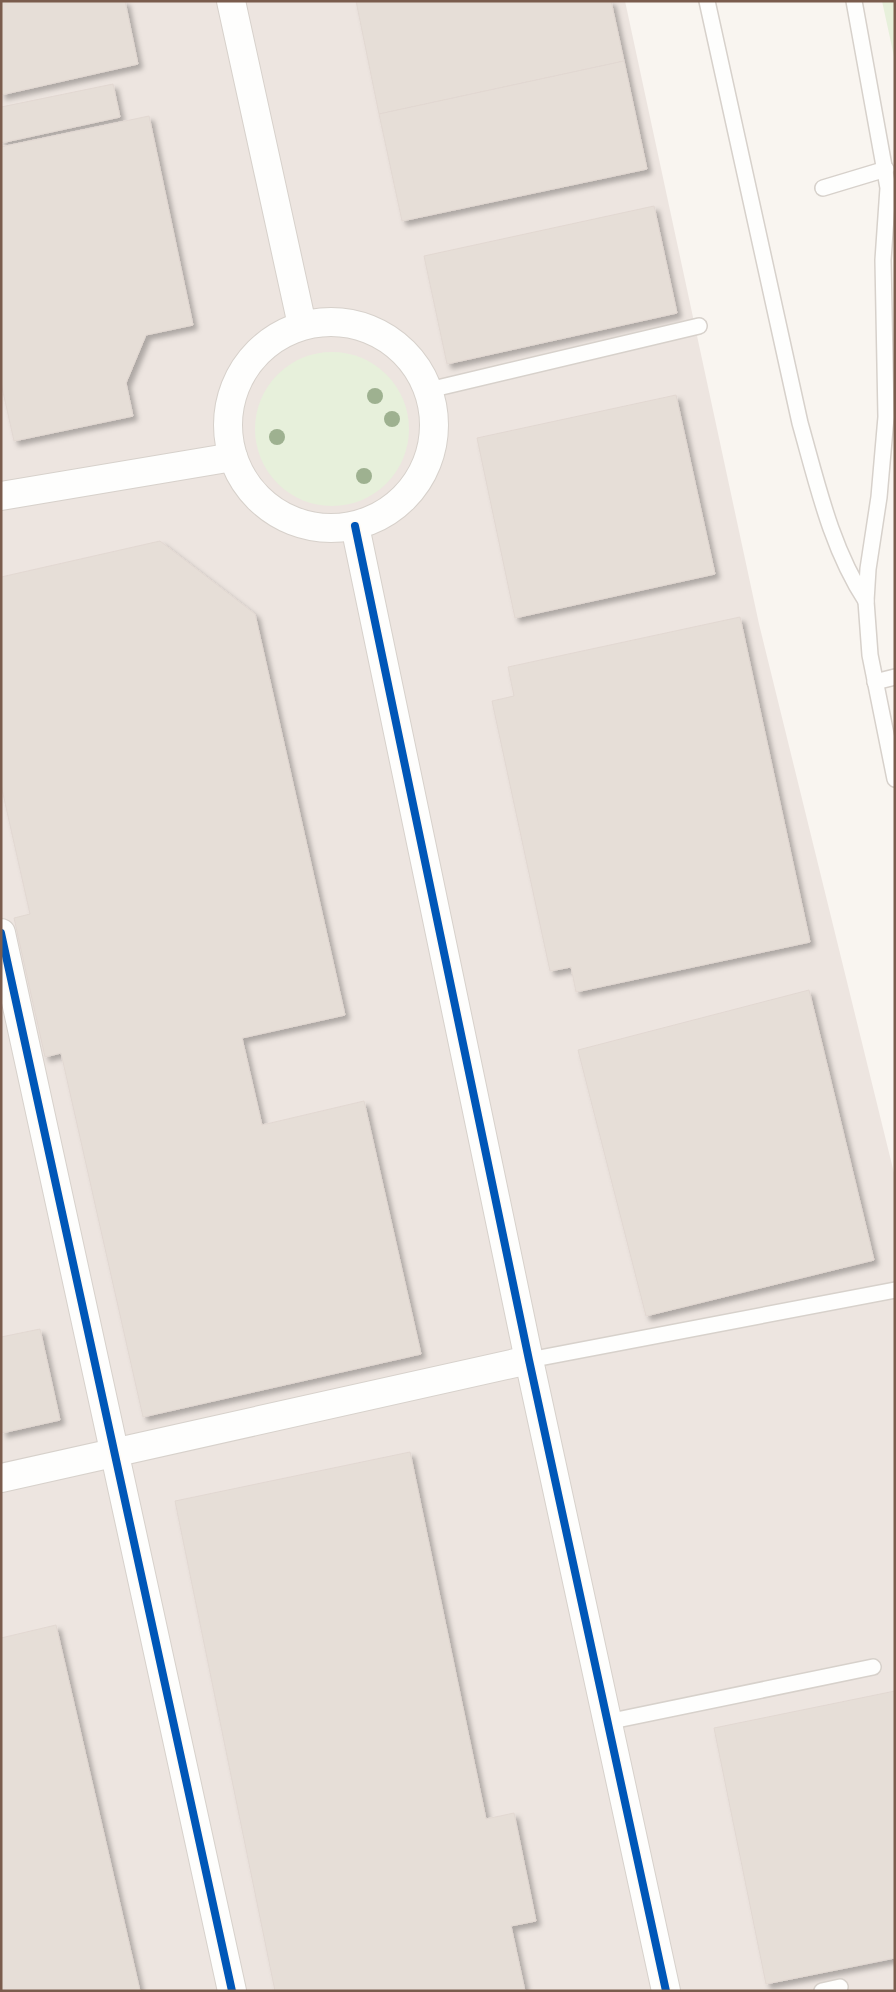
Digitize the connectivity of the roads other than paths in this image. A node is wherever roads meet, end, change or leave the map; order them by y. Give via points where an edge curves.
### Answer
1 (231, 1) edge
2 (707, 1) edge
3 (854, 1) edge
4 (886, 168) junction
5 (891, 186) edge
6 (822, 188) dead end
7 (302, 325) junction
8 (699, 326) dead end
9 (890, 378) edge
10 (429, 390) junction
11 (233, 457) junction
12 (1, 496) edge
13 (355, 526) junction
14 (866, 601) junction
15 (895, 677) edge
16 (875, 682) junction
17 (895, 779) edge
18 (1, 934) edge
19 (894, 1290) edge
20 (529, 1360) junction
21 (115, 1454) junction
22 (1, 1478) edge
23 (873, 1667) dead end
24 (608, 1722) junction
25 (840, 1987) dead end
26 (232, 1991) edge
27 (666, 1991) edge
28 (822, 1991) edge

1 - 7 street
2 - 14 lane via 800,423 846,567
3 - 4 lane
4 - 5 lane
4 - 6 lane
5 - 9 lane via 883,268
7 - 10 street via 332,321 364,326 392,340 414,362
7 - 11 street via 272,340 248,363 233,392 228,424
8 - 10 lane
9 - 14 lane
10 - 13 street via 435,418 432,447 422,474 405,497 382,515
11 - 12 street
11 - 13 street via 247,484 268,506 295,522 325,528
13 - 20 street
14 - 16 lane
15 - 16 lane
16 - 17 lane
18 - 21 street
19 - 20 lane
20 - 21 street
20 - 24 street
21 - 22 street
21 - 26 street
23 - 24 lane
24 - 27 street
25 - 28 lane

